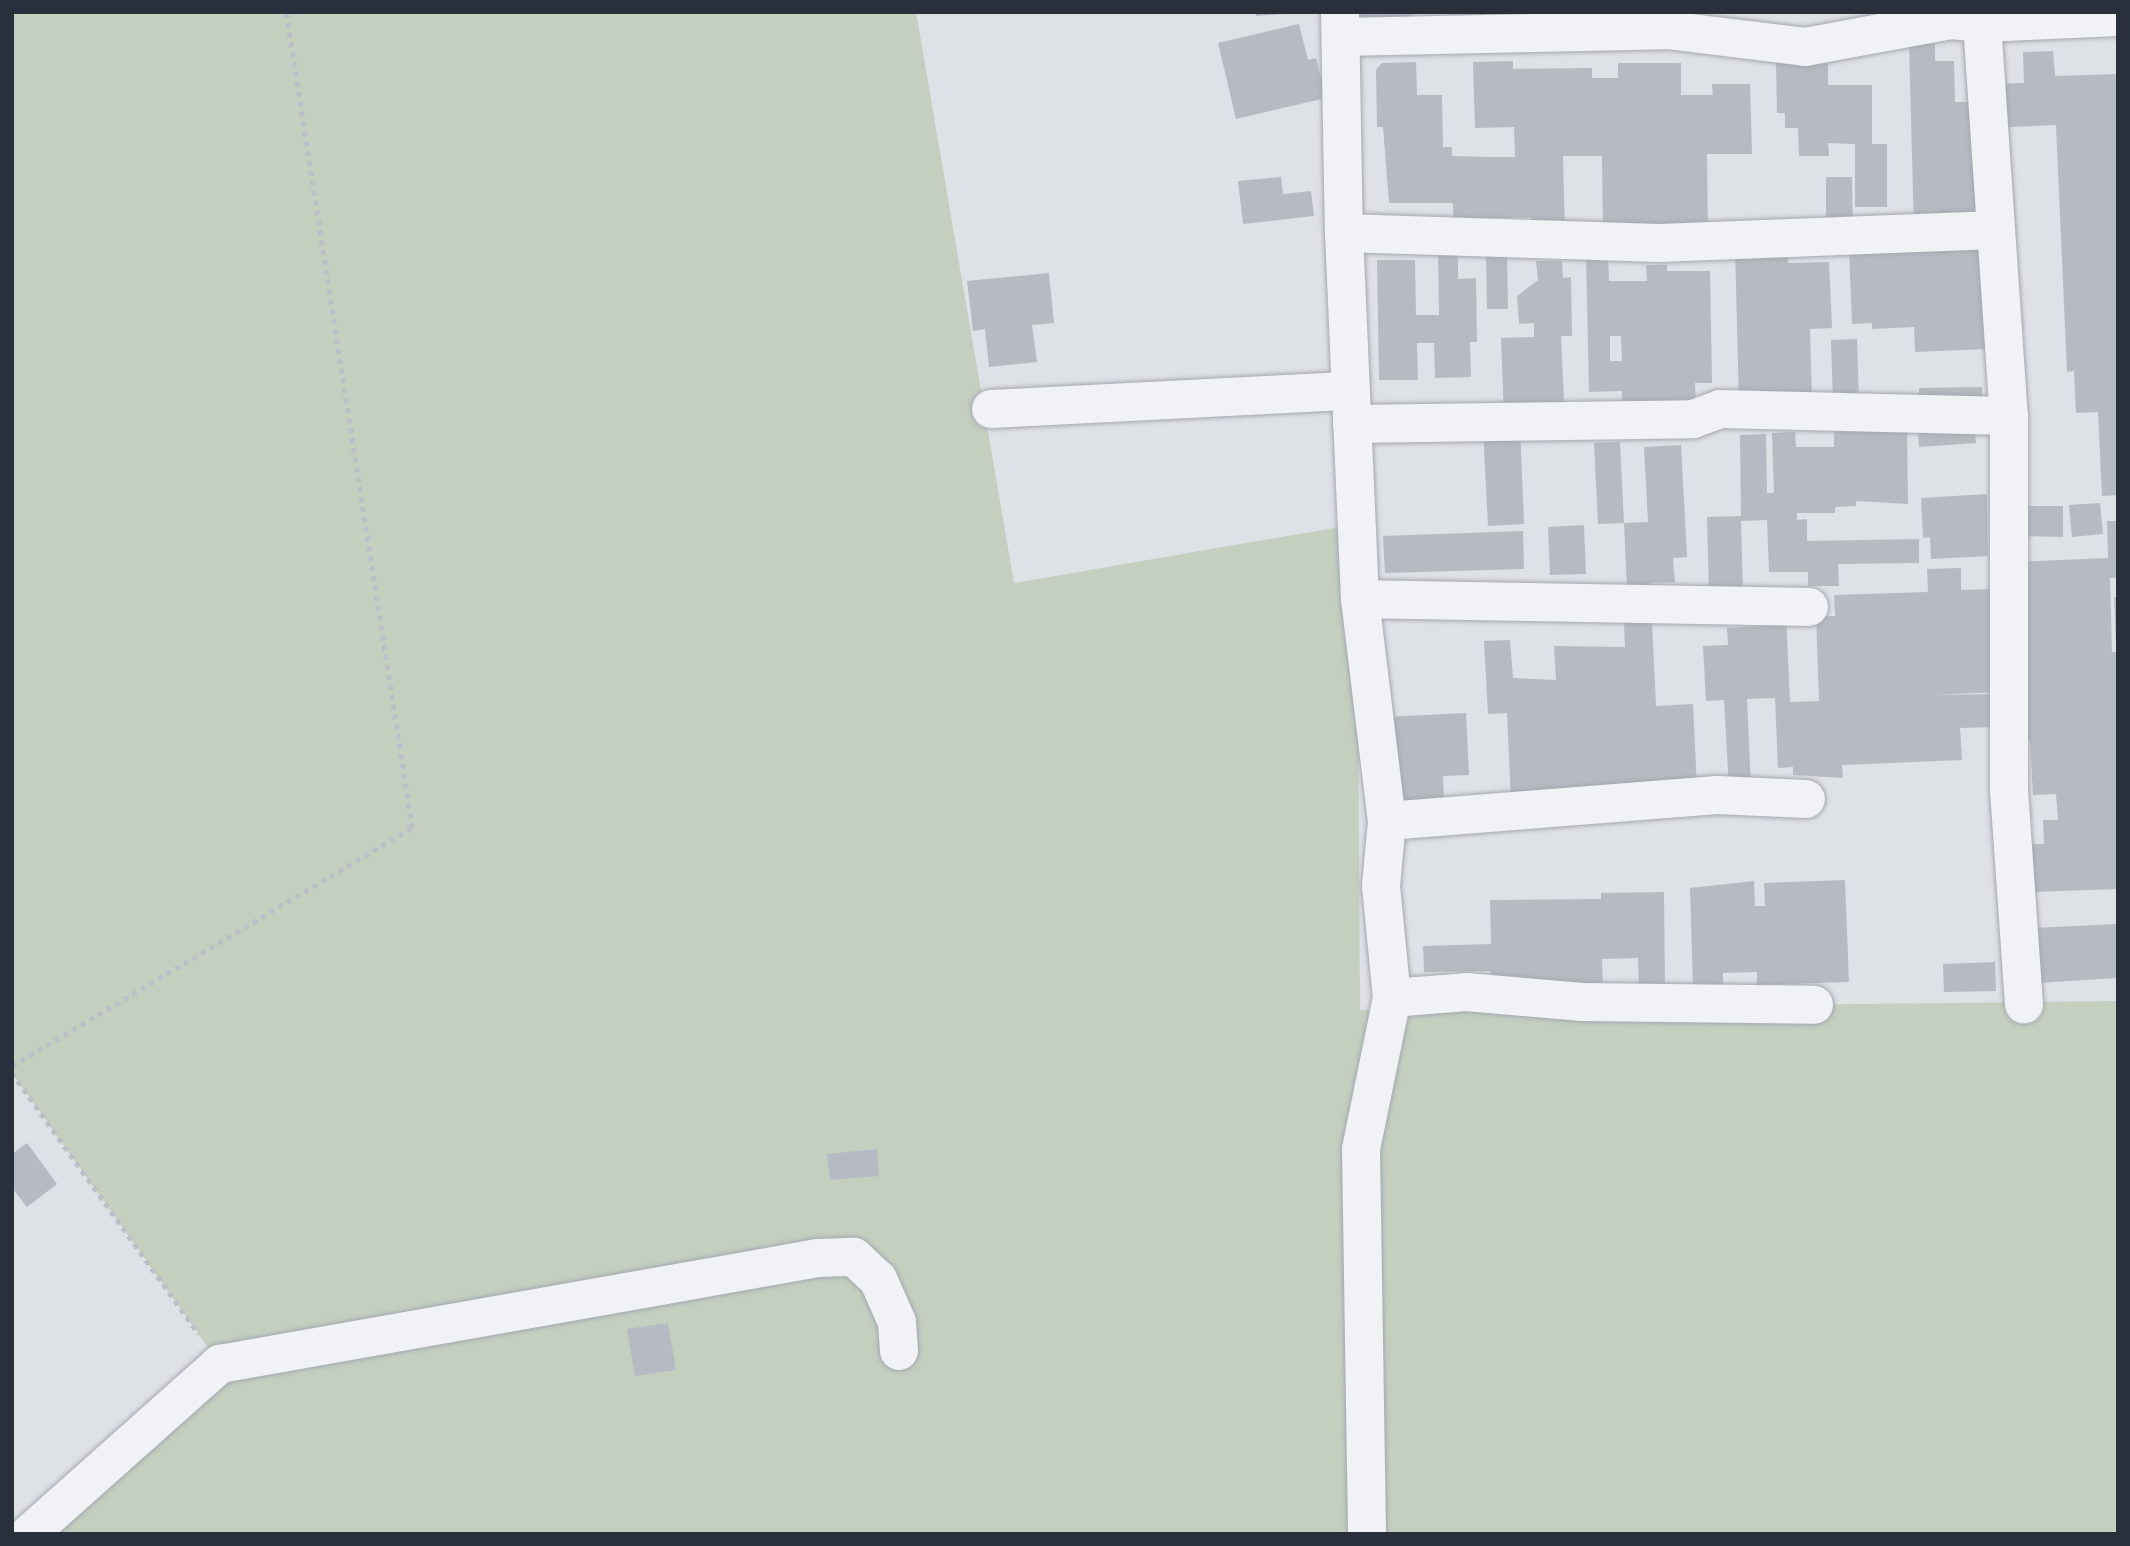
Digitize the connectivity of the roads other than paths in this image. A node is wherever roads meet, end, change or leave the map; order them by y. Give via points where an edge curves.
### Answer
1 (2118, 17) edge
2 (1961, 18) edge
3 (1667, 21) edge
4 (1422, 24) edge
5 (1340, 25) edge
6 (1996, 230) junction
7 (1344, 233) junction
8 (1351, 408) junction
9 (991, 409) dead end
10 (2009, 416) junction
11 (1360, 599) junction
12 (1809, 607) dead end
13 (1806, 799) dead end
14 (1387, 821) junction
15 (1392, 998) junction
16 (2024, 1004) dead end
17 (1814, 1005) dead end
18 (899, 1351) dead end
19 (29, 1534) edge
20 (1367, 1534) edge

1 - 2 street
2 - 3 street via 1805,47
2 - 6 street
3 - 4 street
4 - 5 street
5 - 7 street
6 - 7 street via 1659,243
6 - 10 street
7 - 8 street
8 - 9 street
8 - 10 street via 1693,419 1720,409
8 - 11 street
10 - 16 street via 2009,790
11 - 12 street
11 - 14 street
13 - 14 street via 1717,795
14 - 15 street via 1381,886
15 - 17 street via 1466,992 1583,1002
15 - 20 street via 1361,1149
18 - 19 street via 897,1322 878,1279 854,1258 830,1258 220,1364

